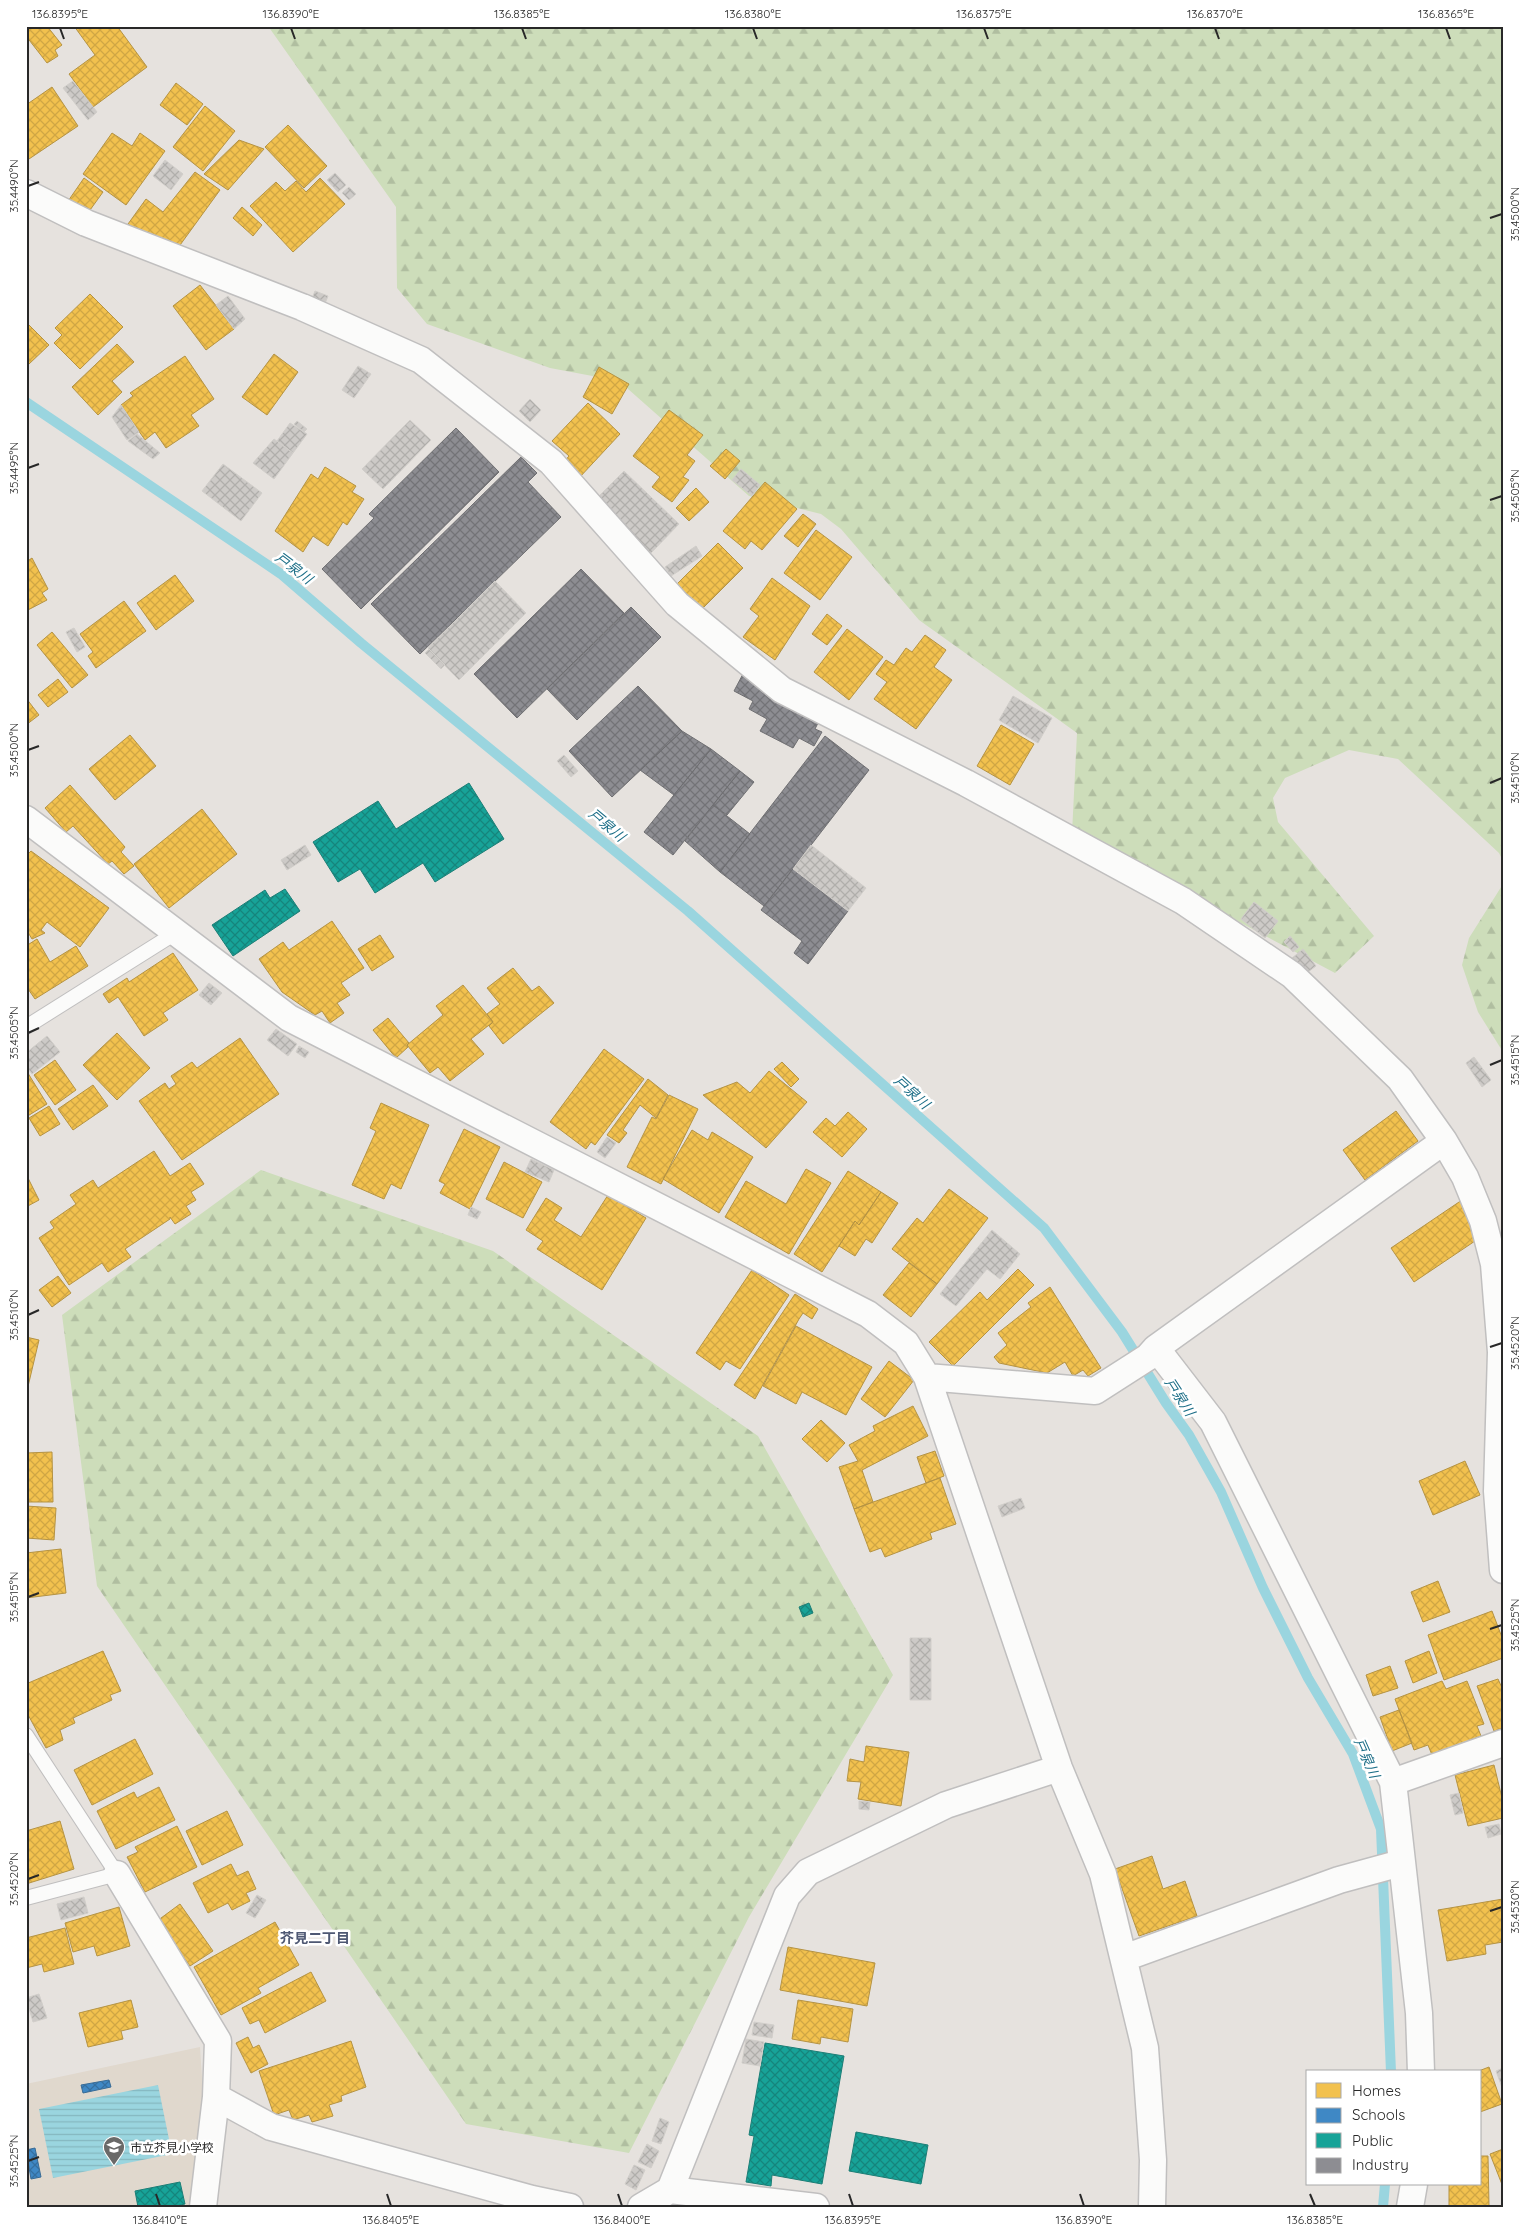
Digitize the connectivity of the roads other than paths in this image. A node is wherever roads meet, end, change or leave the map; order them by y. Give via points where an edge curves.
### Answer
1 (26, 193) edge
2 (26, 819) edge
3 (177, 932) junction
4 (26, 1027) edge
5 (1444, 1141) junction
6 (1152, 1352) junction
7 (927, 1377) junction
8 (1503, 1570) edge
9 (1503, 1743) edge
10 (28, 1744) edge
11 (1059, 1768) junction
12 (1394, 1782) junction
13 (1401, 1863) junction
14 (116, 1874) junction
15 (26, 1898) edge
16 (1124, 1958) junction
17 (1421, 2070) edge
18 (216, 2097) junction
19 (1414, 2186) edge
20 (670, 2190) junction
21 (203, 2207) edge
22 (570, 2207) edge
23 (641, 2207) edge
24 (816, 2207) edge
25 (1152, 2207) edge
26 (1410, 2207) edge

1 - 5 street via 86,223 302,307 421,360 552,462 677,604 782,690 966,783 1183,901 1292,976 1400,1079
2 - 3 street
3 - 4 lane
3 - 7 street via 289,1018 868,1314 906,1343
5 - 6 street
5 - 8 street via 1465,1177 1483,1221 1494,1264 1501,1352 1497,1491
6 - 7 street via 1095,1391
6 - 12 street via 1214,1422
7 - 11 street
9 - 12 street
10 - 14 lane
11 - 16 street via 1103,1874
11 - 20 street via 946,1805 808,1872 787,1896
12 - 13 street
13 - 16 street via 1339,1880
13 - 17 street via 1419,2013
14 - 15 lane
14 - 18 street via 218,2041
16 - 25 street via 1145,2048 1153,2160
18 - 21 street
18 - 22 street via 271,2127
19 - 26 street
20 - 23 street
20 - 24 street

